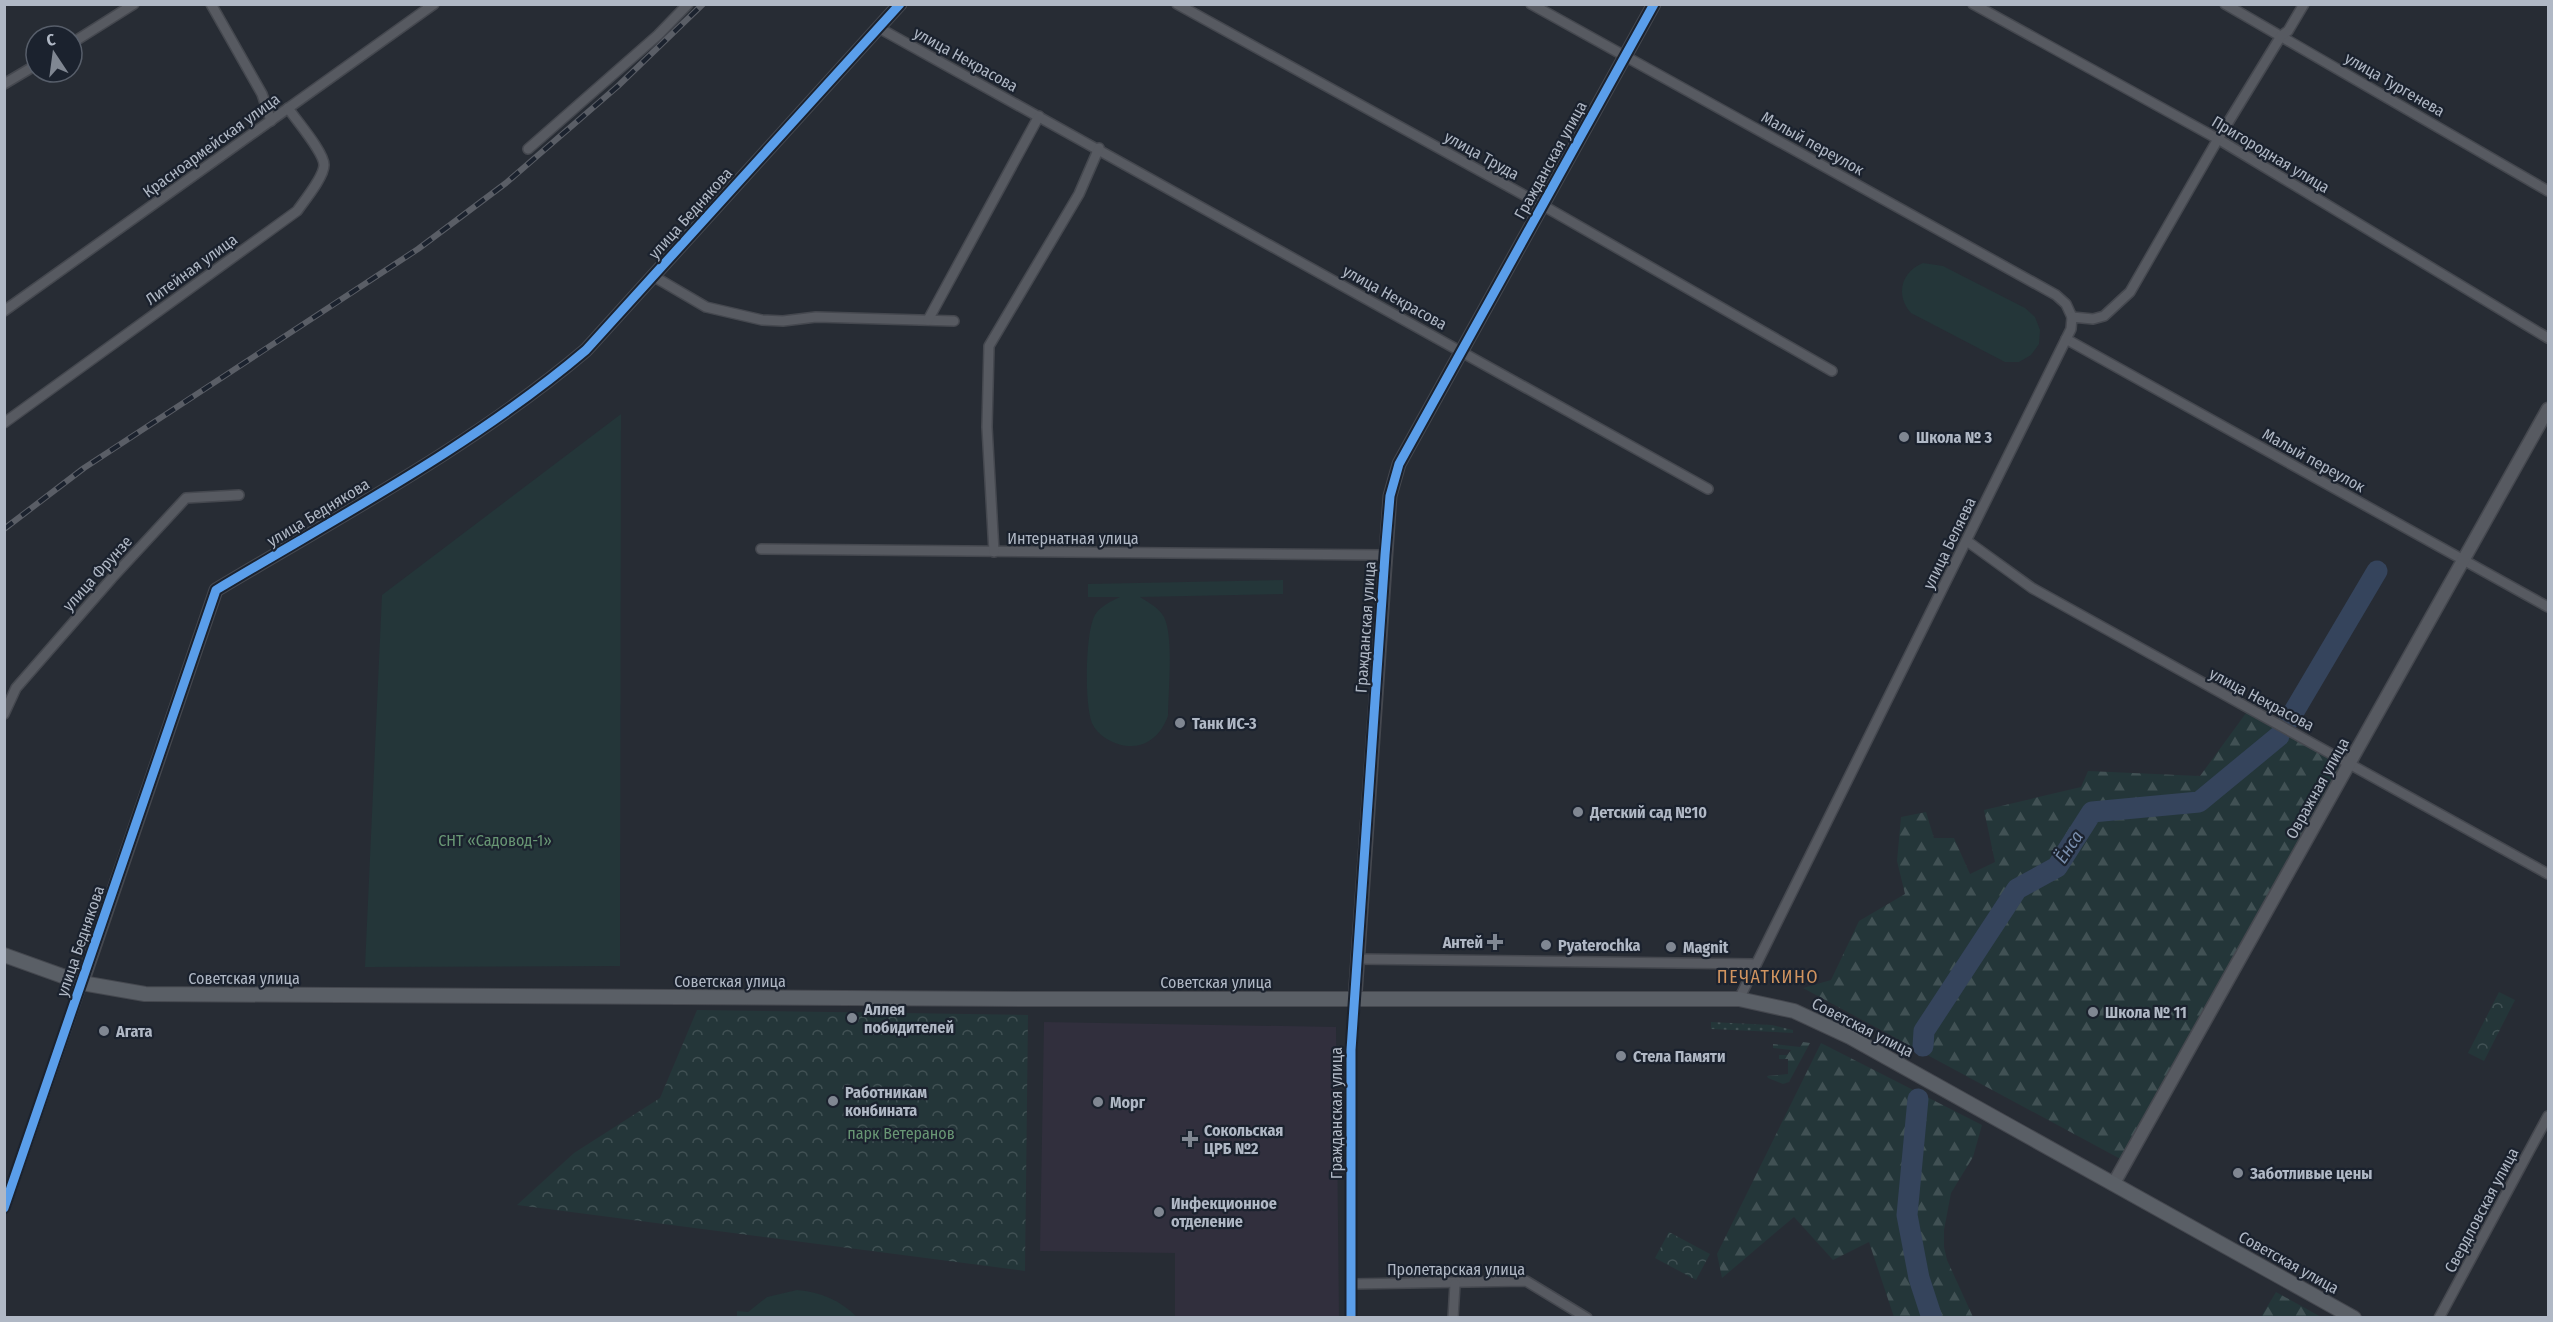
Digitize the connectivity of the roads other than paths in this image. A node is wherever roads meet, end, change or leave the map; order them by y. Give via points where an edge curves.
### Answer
1 (134, 4) edge
2 (211, 4) edge
3 (434, 4) edge
4 (688, 4) edge
5 (900, 4) edge
6 (1177, 4) edge
7 (1531, 4) edge
8 (1654, 4) edge
9 (1973, 4) edge
10 (2225, 4) edge
11 (2304, 4) edge
12 (879, 28) junction
13 (84, 35) edge
14 (2281, 36) junction
15 (1625, 56) junction
16 (24, 72) edge
17 (4, 84) edge
18 (288, 108) junction
19 (1039, 116) junction
20 (271, 121) junction
21 (2218, 139) junction
22 (1099, 148) junction
23 (528, 149) dead end
24 (2548, 191) edge
25 (1542, 205) junction
26 (653, 276) junction
27 (4, 311) edge
28 (2072, 317) junction
29 (928, 320) junction
30 (954, 321) dead end
31 (2548, 338) edge
32 (2066, 339) junction
33 (1461, 351) junction
34 (1832, 371) dead end
35 (2548, 409) edge
36 (4, 423) edge
37 (1708, 489) dead end
38 (239, 495) dead end
39 (1967, 541) junction
40 (760, 549) dead end
41 (994, 552) junction
42 (1385, 555) junction
43 (2464, 560) junction
44 (2548, 607) edge
45 (4, 714) edge
46 (2350, 764) junction
47 (2548, 874) edge
48 (4, 955) edge
49 (1358, 959) junction
50 (1756, 964) junction
51 (81, 983) junction
52 (1355, 998) junction
53 (1739, 999) junction
54 (2548, 1116) edge
55 (2114, 1183) junction
56 (4, 1208) edge
57 (1351, 1284) junction
58 (1455, 1284) junction
59 (1351, 1317) edge
60 (1453, 1317) edge
61 (1587, 1317) edge
62 (2354, 1317) edge
63 (2439, 1317) edge

1 - 13 street
2 - 20 street via 262,94
3 - 18 street, Красноармейская улица
4 - 23 street via 658,36
5 - 12 street, улица Беднякова
6 - 25 street, улица Труда
7 - 15 street, Малый переулок
8 - 15 street, Гражданская улица
9 - 21 street, Пригородная улица
10 - 14 street, улица Тургенева
11 - 14 street
12 - 19 street, улица Некрасова
12 - 26 street, улица Беднякова
14 - 21 street
14 - 24 street, улица Тургенева
15 - 25 street, Гражданская улица
15 - 28 street, Малый переулок via 2056,295
16 - 17 street
18 - 20 street, Красноармейская улица
18 - 36 street, Литейная улица via 324,166 297,211
19 - 22 street, улица Некрасова
19 - 29 street
20 - 27 street, Красноармейская улица
21 - 28 street via 2130,292 2104,316
21 - 31 street, Пригородная улица
22 - 33 street, улица Некрасова
22 - 41 street via 1079,194 989,345 987,427
25 - 33 street, Гражданская улица
25 - 34 street, улица Труда
26 - 29 street via 706,307 762,320
26 - 51 street, улица Беднякова via 586,350 544,386 458,444 216,591
28 - 32 street, улица Беляева
29 - 30 street
32 - 39 street, улица Беляева
32 - 43 street, Малый переулок
33 - 37 street, улица Некрасова
33 - 42 street, Гражданская улица via 1399,464 1390,496
35 - 43 street, Овражная улица
38 - 45 street, улица Фрунзе via 186,498 16,688
39 - 46 street, улица Некрасова via 2031,588
39 - 50 street, улица Беляева
40 - 41 street, Интернатная улица
41 - 42 street, Интернатная улица
42 - 49 street, Гражданская улица
43 - 44 street, Малый переулок
43 - 46 street, Овражная улица
46 - 47 street, улица Некрасова
46 - 55 street, Овражная улица
48 - 51 main road, Советская улица
49 - 50 street
49 - 52 street, Гражданская улица
50 - 53 street, улица Беляева
51 - 52 main road, Советская улица via 145,994
51 - 56 street, улица Беднякова
52 - 53 main road, Советская улица
52 - 57 street, Гражданская улица via 1351,1050
53 - 55 main road, Советская улица via 1794,1011 1829,1026
54 - 63 street, Свердловская улица
55 - 62 main road, Советская улица
57 - 58 street, Пролетарская улица
57 - 59 street, Гражданская улица
58 - 60 street
58 - 61 street, Пролетарская улица via 1526,1281

